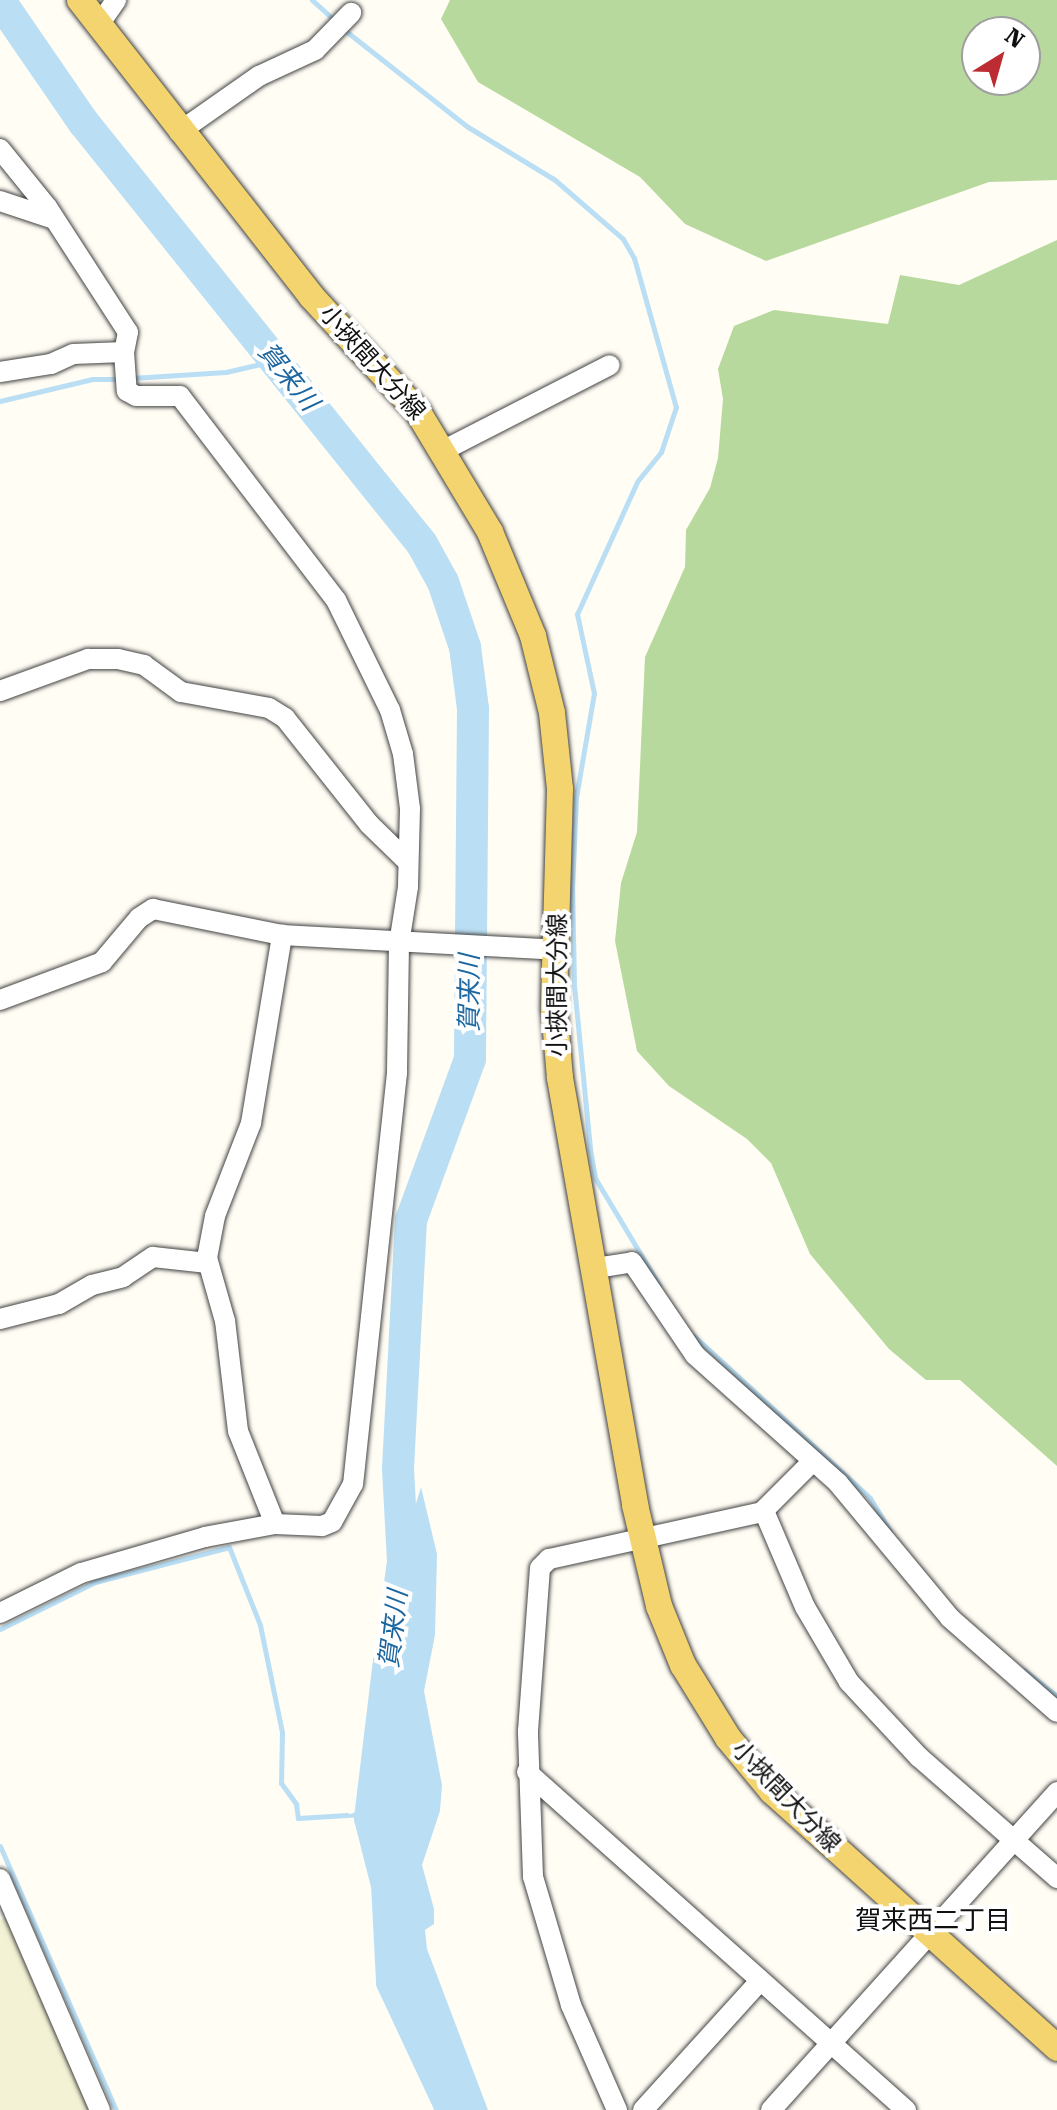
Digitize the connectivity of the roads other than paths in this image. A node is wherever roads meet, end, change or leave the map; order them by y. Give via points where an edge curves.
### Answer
1 (80, 0) edge
2 (116, 0) edge
3 (351, 13) dead end
4 (98, 26) junction
5 (179, 132) junction
6 (0, 149) edge
7 (0, 201) edge
8 (54, 219) junction
9 (124, 352) junction
10 (610, 365) dead end
11 (0, 372) edge
12 (444, 450) junction
13 (0, 691) edge
14 (408, 862) junction
15 (282, 935) junction
16 (406, 945) junction
17 (545, 950) junction
18 (0, 1000) edge
19 (208, 1263) junction
20 (596, 1268) junction
21 (0, 1319) edge
22 (813, 1461) junction
23 (764, 1511) junction
24 (275, 1524) junction
25 (642, 1539) junction
26 (0, 1613) edge
27 (1057, 1712) edge
28 (527, 1772) junction
29 (1057, 1792) edge
30 (1014, 1840) junction
31 (1057, 1878) edge
32 (0, 1879) edge
33 (929, 1934) junction
34 (760, 1981) junction
35 (831, 2043) junction
36 (1057, 2048) edge
37 (100, 2110) edge
38 (617, 2110) edge
39 (643, 2110) edge
40 (771, 2110) edge
41 (906, 2110) edge

1 - 4 main road, 小挾間大分線
2 - 4 street
3 - 5 street via 315,50 259,76
4 - 5 main road, 小挾間大分線
5 - 12 main road, 小挾間大分線 via 312,297 402,392
6 - 8 street
7 - 8 street
8 - 9 street via 128,332
9 - 11 street via 73,354 51,364
9 - 14 street via 127,391 136,396 180,396 344,613 390,710 403,754
10 - 12 street
12 - 17 main road, 小挾間大分線 via 514,586 545,682 560,789
13 - 14 street via 88,659 118,659 144,665 181,692 269,708 285,718 369,824
14 - 16 street
15 - 16 street
15 - 18 street via 153,909 102,962
15 - 19 street via 251,1123 215,1216
16 - 17 street
16 - 24 street via 355,1475 332,1522
17 - 20 main road, 小挾間大分線 via 560,1078
19 - 21 street via 153,1257 123,1277 92,1285 59,1304
19 - 24 street via 225,1321 238,1431
20 - 22 street via 632,1262 695,1355
20 - 25 main road, 小挾間大分線
22 - 23 street
22 - 27 street via 853,1500 950,1618
23 - 25 street
23 - 30 street via 805,1607 849,1682 893,1731
24 - 26 street via 205,1537 81,1573
25 - 28 street via 541,1565
25 - 33 main road, 小挾間大分線 via 674,1646 728,1738 788,1806
28 - 34 street
28 - 38 street via 533,1877 545,1929
29 - 30 street
30 - 31 street
30 - 33 street
32 - 37 street
33 - 35 street
33 - 36 main road, 小挾間大分線
34 - 35 street
34 - 39 street
35 - 40 street
35 - 41 street

